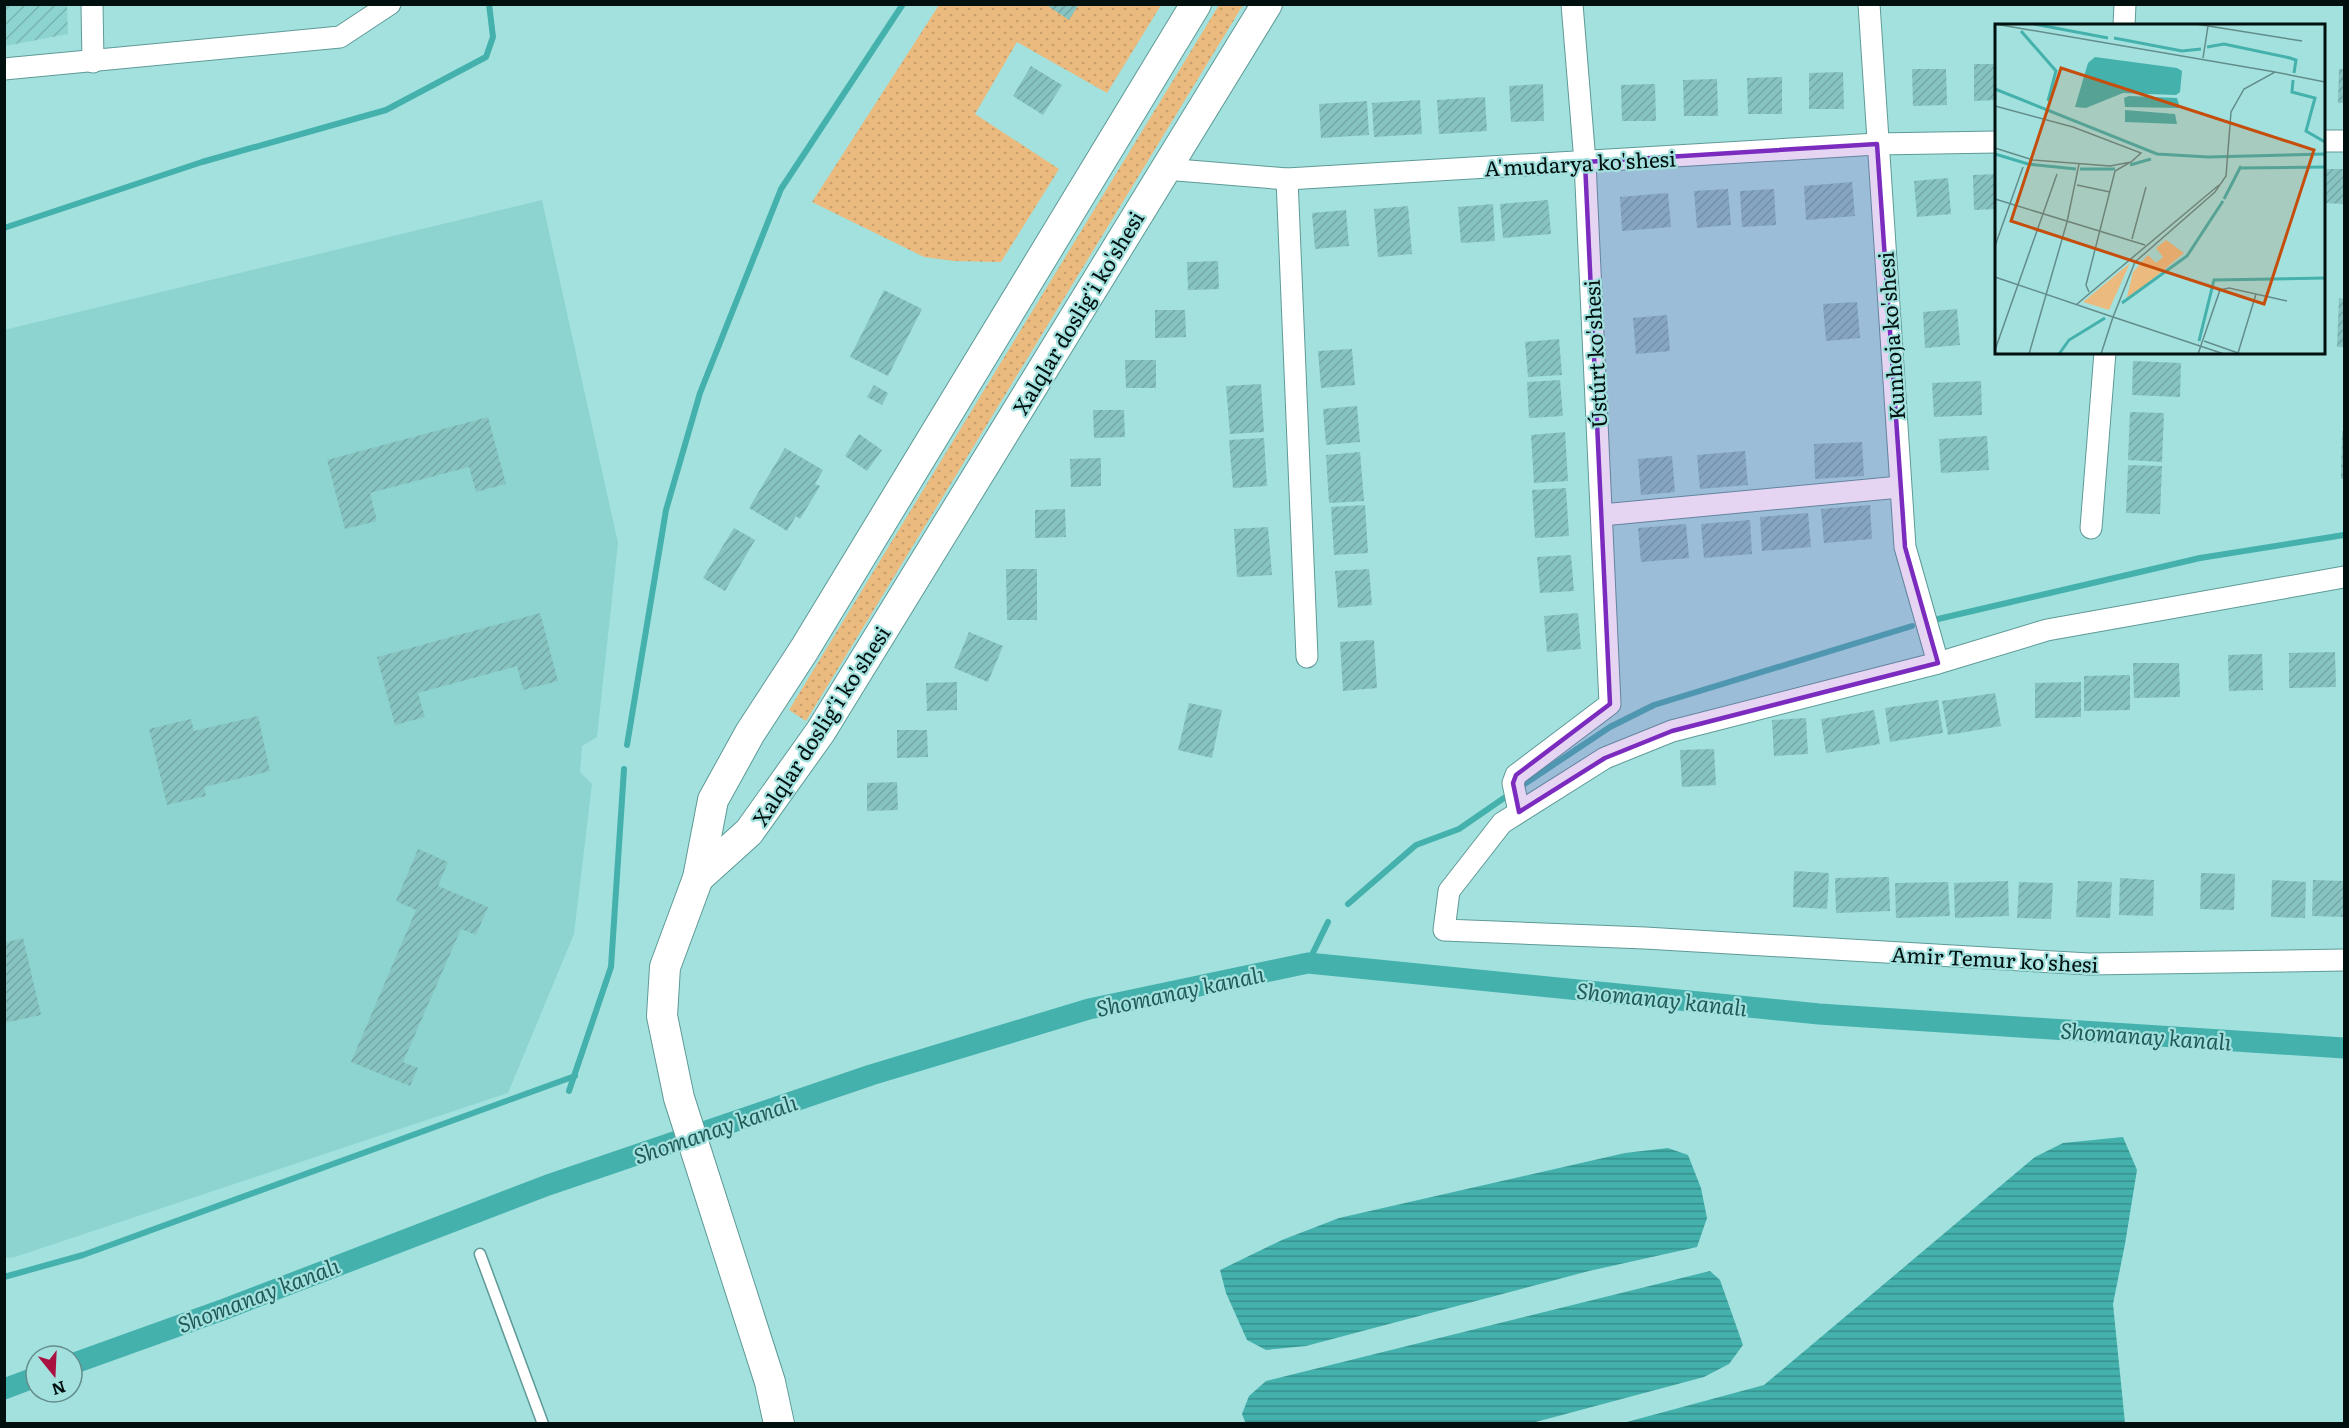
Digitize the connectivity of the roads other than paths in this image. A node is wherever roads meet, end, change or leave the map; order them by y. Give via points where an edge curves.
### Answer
1 (92, 4) edge
2 (390, 4) edge
3 (1196, 4) edge
4 (1267, 4) edge
5 (1572, 4) edge
6 (1869, 4) edge
7 (2125, 4) edge
8 (2124, 24) edge
9 (93, 62) junction
10 (4, 69) edge
11 (2325, 141) edge
12 (2344, 141) edge
13 (1995, 142) edge
14 (1877, 144) junction
15 (1585, 162) junction
16 (1165, 169) junction
17 (1287, 179) junction
18 (2105, 354) edge
19 (1900, 487) junction
20 (1602, 515) junction
21 (2091, 528) dead end
22 (2344, 578) edge
23 (1307, 657) dead end
24 (1938, 663) junction
25 (1519, 812) junction
26 (698, 878) junction
27 (2344, 960) edge
28 (480, 1254) dead end
29 (543, 1424) edge
30 (780, 1424) edge

1 - 9 street
2 - 9 street via 340,37
3 - 26 main road via 750,733 712,800
4 - 16 main road, Xalqlar doslig'i ko'shesi
5 - 15 street, Ústúrt ko'shesi
6 - 14 street, Kunhoja ko'shesi
7 - 8 street
9 - 10 street
11 - 12 street
13 - 14 street, A'mudarya ko'shesi
14 - 15 street, A'mudarya ko'shesi
14 - 19 street, Kunhoja ko'shesi
15 - 17 street, A'mudarya ko'shesi
15 - 20 street, Ústúrt ko'shesi
16 - 17 street, A'mudarya ko'shesi
16 - 26 main road, Xalqlar doslig'i ko'shesi via 821,731 749,832
17 - 23 street
18 - 21 street
19 - 20 street
19 - 24 street, Kunhoja ko'shesi via 1905,547
20 - 25 street, Ústúrt ko'shesi via 1610,704 1516,775 1513,783
22 - 24 street via 2047,630
24 - 25 street via 1672,730 1605,758
25 - 27 street, Amir Temur ko'shesi via 1502,823 1449,891 1444,930 2089,964
26 - 30 main road via 665,967 662,1016 679,1098
28 - 29 lane

